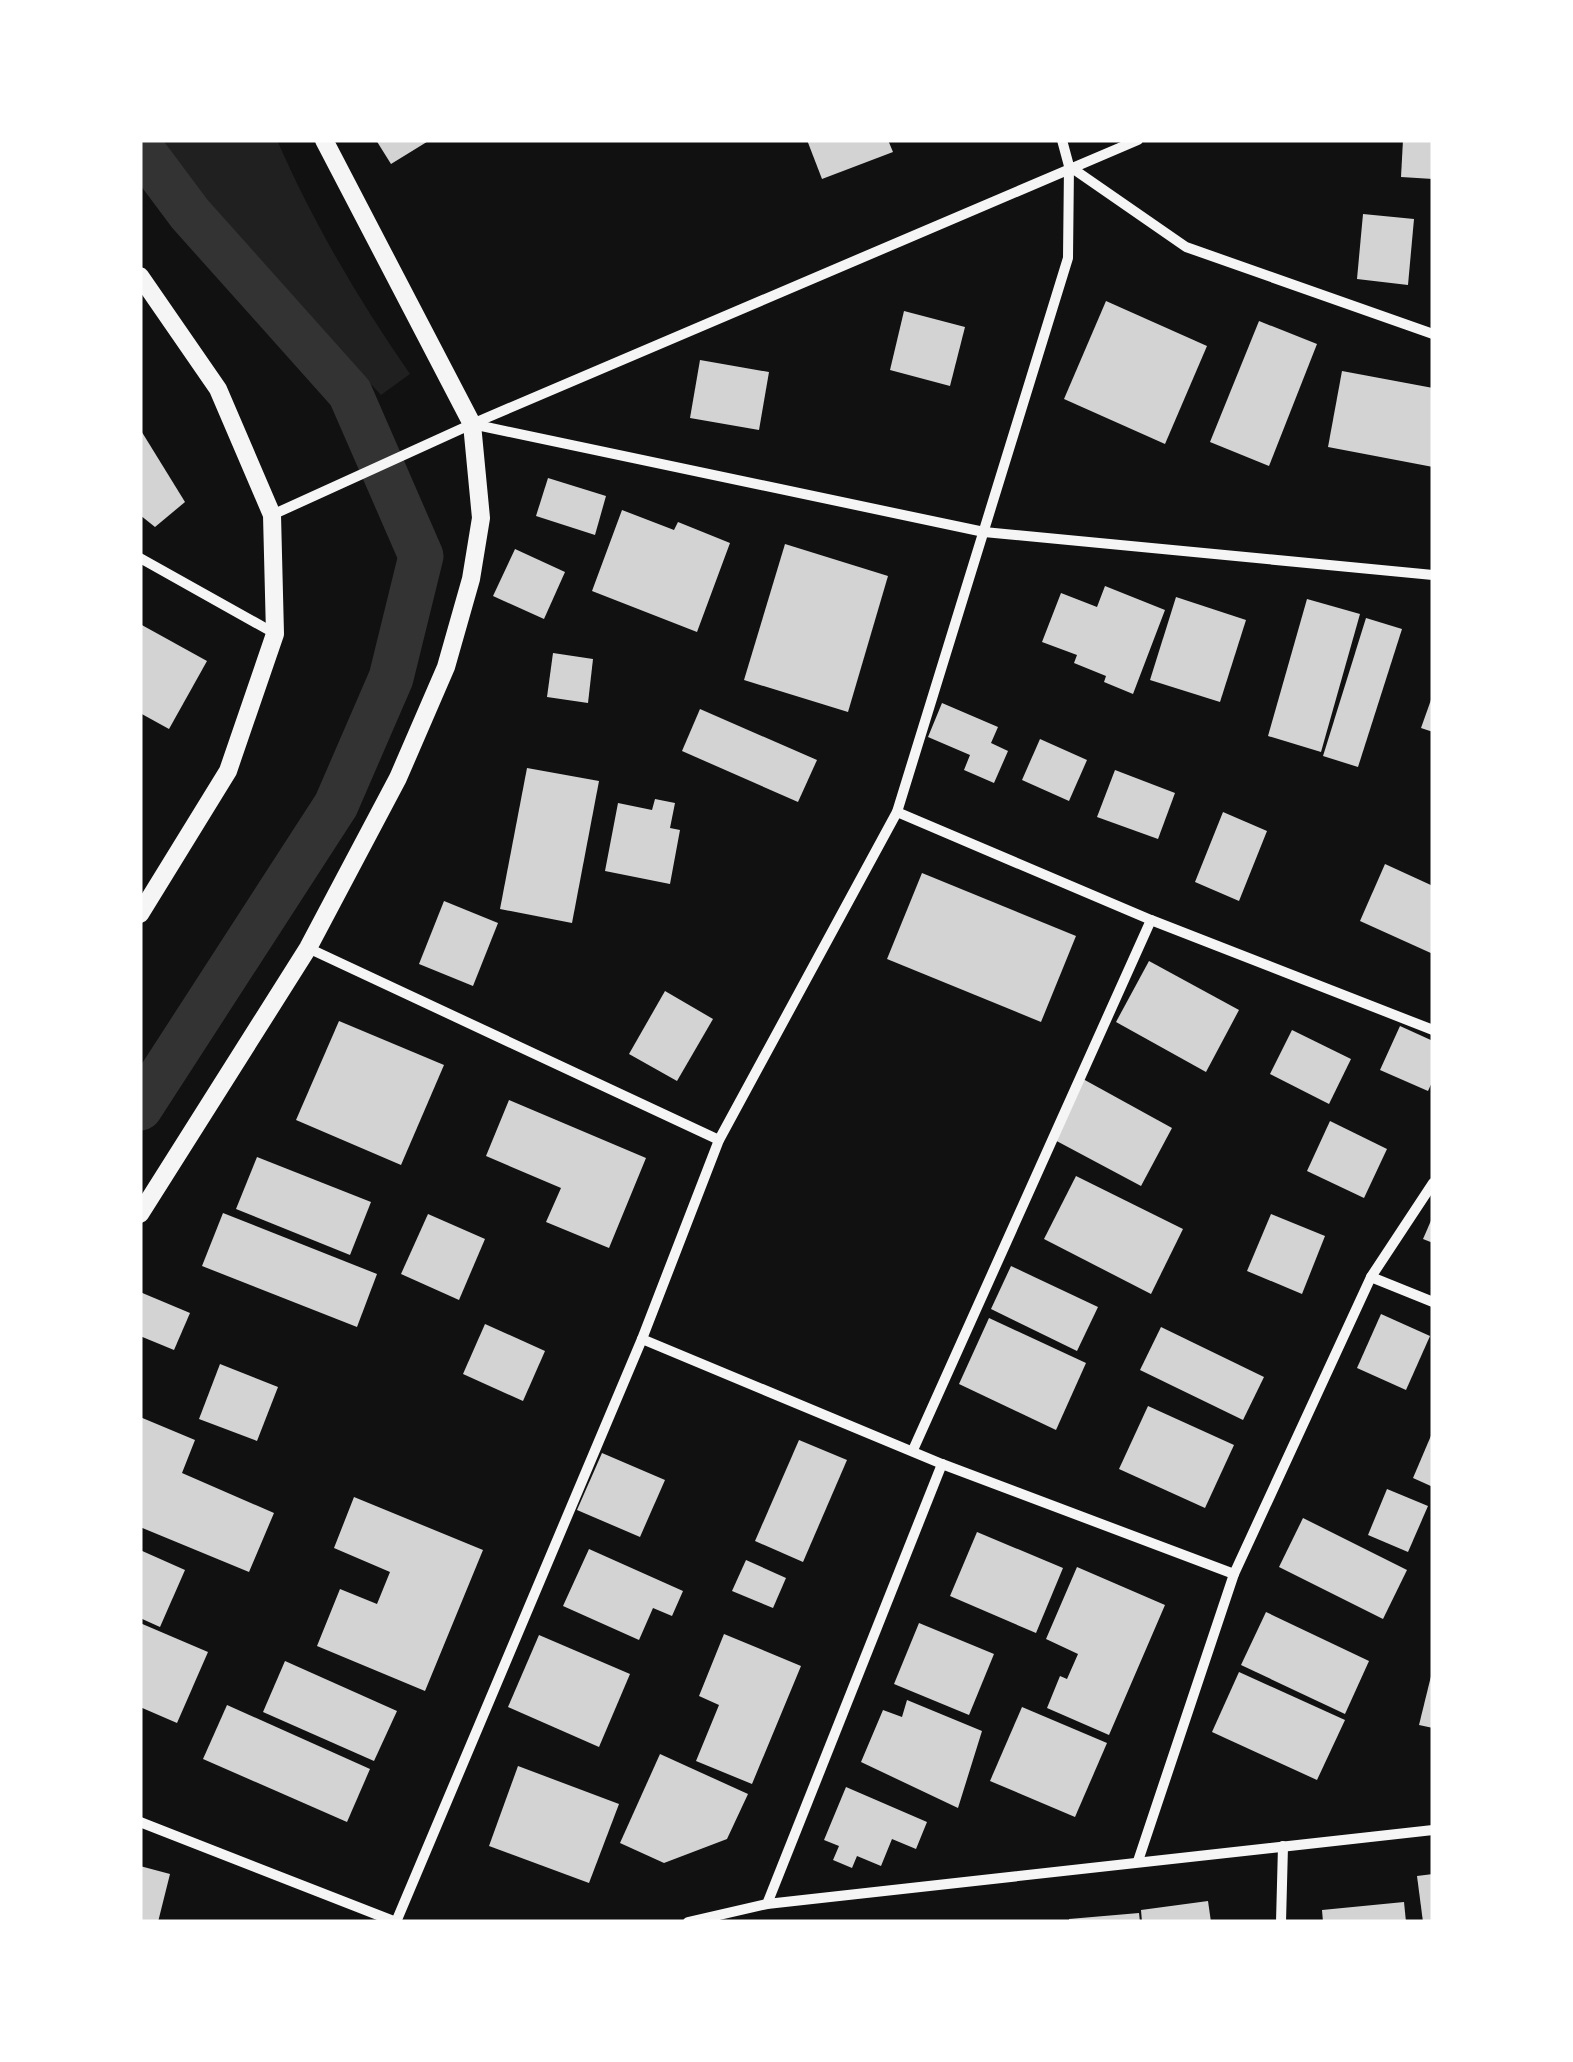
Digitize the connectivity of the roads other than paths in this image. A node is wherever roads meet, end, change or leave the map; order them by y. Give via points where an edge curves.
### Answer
1 (324, 140) edge
2 (1062, 140) edge
3 (1138, 140) edge
4 (1069, 166) junction
5 (140, 276) edge
6 (1433, 334) edge
7 (472, 424) junction
8 (272, 515) junction
9 (984, 532) junction
10 (140, 558) edge
11 (1433, 575) edge
12 (275, 634) junction
13 (898, 812) junction
14 (140, 914) edge
15 (1152, 920) junction
16 (308, 948) junction
17 (1433, 1030) edge
18 (719, 1140) junction
19 (1433, 1183) edge
20 (140, 1214) edge
21 (1371, 1277) junction
22 (1433, 1302) edge
23 (642, 1339) junction
24 (912, 1450) junction
25 (942, 1464) junction
26 (1234, 1574) junction
27 (140, 1822) edge
28 (1433, 1830) edge
29 (1283, 1846) junction
30 (1138, 1861) junction
31 (767, 1904) junction
32 (396, 1922) edge
33 (688, 1922) edge
34 (1281, 1922) edge

1 - 7 street
2 - 4 street
3 - 4 street
4 - 6 street via 1186,247
4 - 7 street
4 - 9 street via 1068,258
5 - 8 street via 218,390
7 - 8 street
7 - 9 street
7 - 16 street via 481,518 446,667 398,778
8 - 12 street
9 - 11 street
9 - 13 street
10 - 12 street
12 - 14 street via 228,771
13 - 15 street
13 - 18 street
15 - 17 street
15 - 24 street
16 - 18 street
16 - 20 street
18 - 23 street
19 - 21 street
21 - 22 street
21 - 26 street
23 - 24 street
23 - 32 street
24 - 25 street
25 - 26 street
25 - 31 street
26 - 30 street
27 - 32 street
28 - 29 street
29 - 30 street
29 - 34 street
30 - 31 street
31 - 33 street

